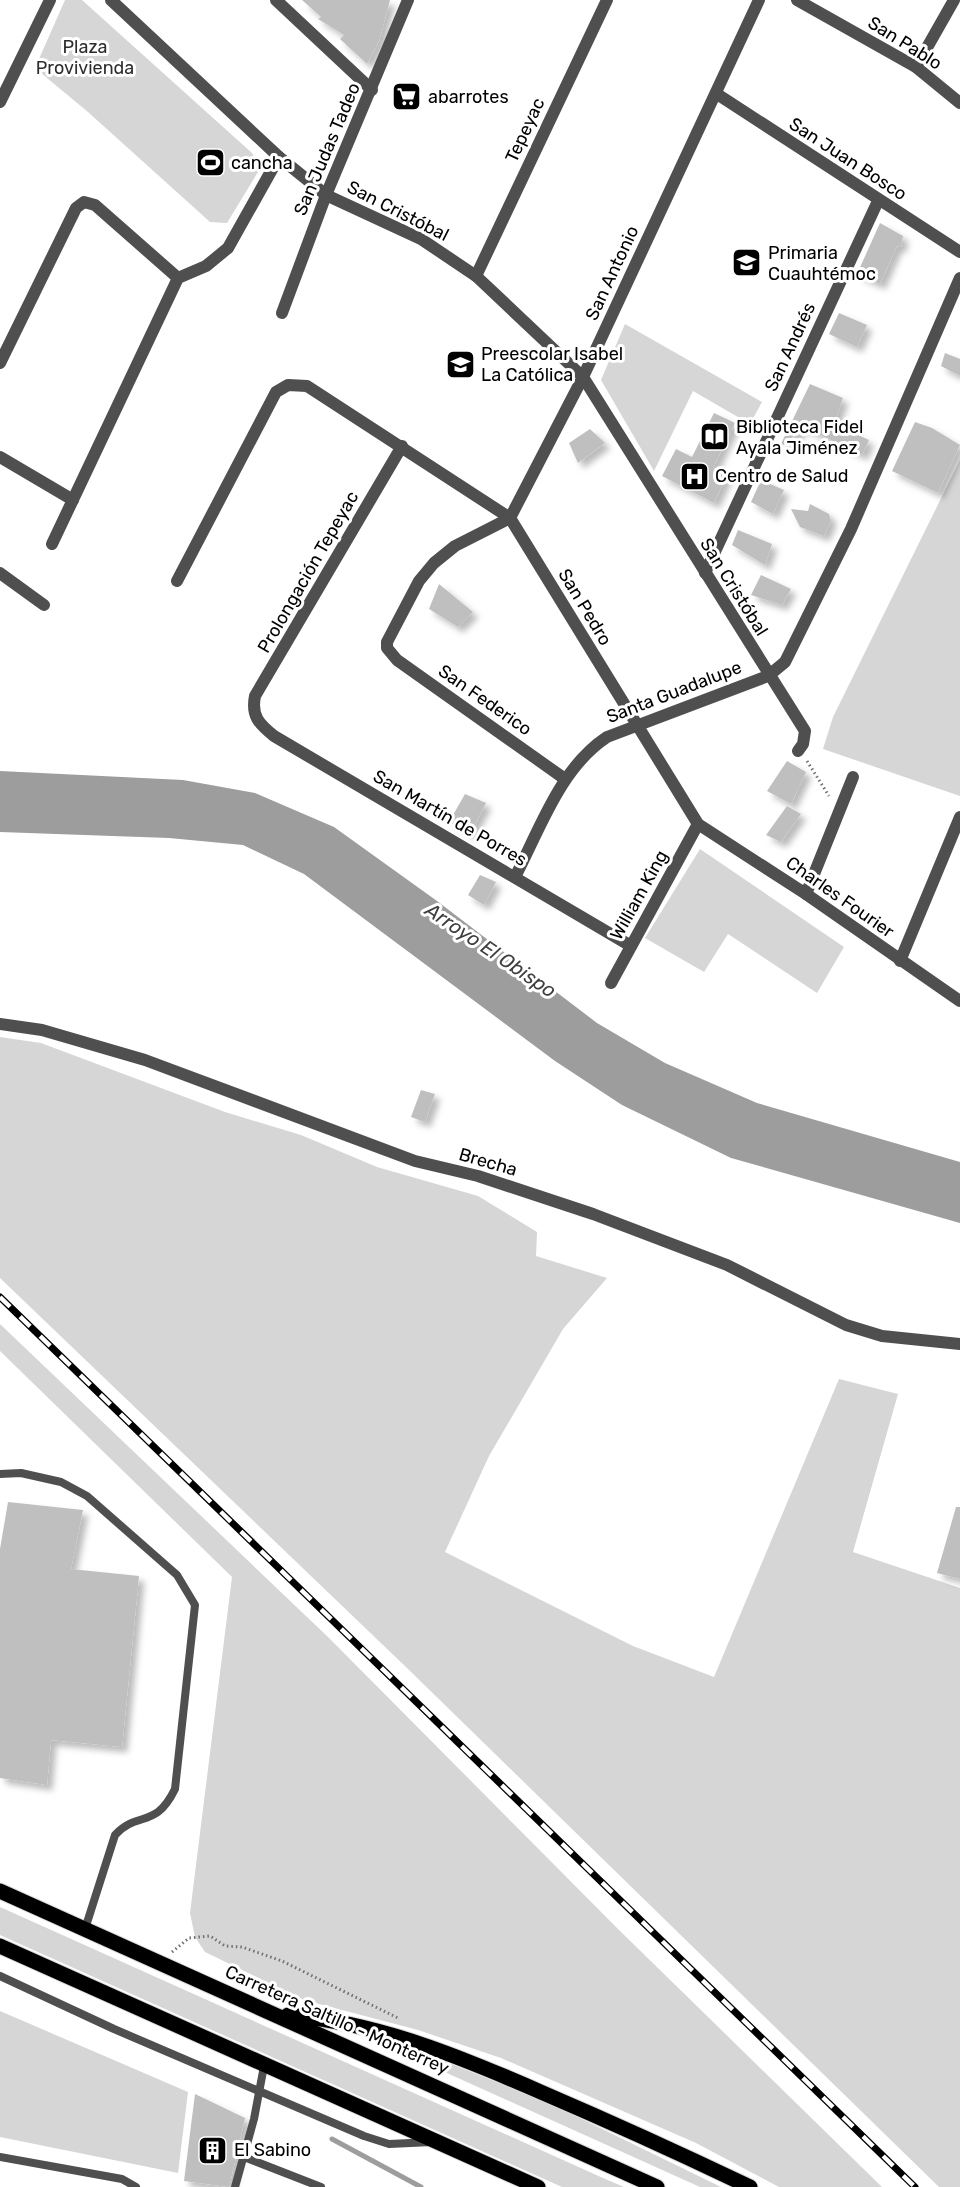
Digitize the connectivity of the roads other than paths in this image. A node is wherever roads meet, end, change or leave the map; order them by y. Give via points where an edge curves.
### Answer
1 (50, 0) edge
2 (111, 0) edge
3 (276, 0) edge
4 (408, 0) edge
5 (607, 0) edge
6 (759, 0) edge
7 (797, 0) edge
8 (954, 0) edge
9 (916, 67) junction
10 (372, 90) junction
11 (717, 94) junction
12 (0, 102) edge
13 (960, 103) edge
14 (279, 156) junction
15 (326, 195) junction
16 (878, 201) junction
17 (960, 252) edge
18 (476, 276) junction
19 (178, 278) junction
20 (960, 279) edge
21 (282, 313) dead end
22 (0, 363) edge
23 (583, 377) junction
24 (402, 446) junction
25 (0, 457) edge
26 (72, 500) junction
27 (510, 518) junction
28 (52, 544) dead end
29 (0, 573) edge
30 (705, 573) junction
31 (177, 581) dead end
32 (44, 605) dead end
33 (768, 675) junction
34 (255, 717) joint
35 (636, 725) junction
36 (798, 751) road end
37 (853, 777) dead end
38 (565, 779) junction
39 (960, 817) edge
40 (698, 824) junction
41 (515, 877) junction
42 (806, 894) junction
43 (631, 946) junction
44 (900, 961) junction
45 (611, 983) dead end
46 (960, 1001) edge
47 (0, 1024) edge
48 (960, 1344) edge
49 (0, 1474) edge
50 (0, 1891) edge
51 (85, 1929) junction
52 (0, 1946) edge
53 (0, 1976) edge
54 (276, 2013) junction
55 (264, 2066) junction
56 (260, 2090) junction
57 (436, 2142) junction
58 (0, 2157) edge
59 (244, 2157) junction
60 (136, 2187) edge
61 (235, 2187) edge
62 (321, 2187) edge
63 (538, 2187) edge
64 (657, 2187) edge
65 (750, 2187) edge

1 - 12 street
2 - 14 street, San Cristóbal
3 - 10 street
4 - 10 street, San Judas Tadeo
5 - 18 street, Tepeyac
6 - 11 street, San Antonio
7 - 9 street, San Pablo
8 - 9 street
9 - 13 street, San Pablo
10 - 15 street, San Judas Tadeo
11 - 16 street, San Juan Bosco
11 - 23 street, San Antonio
14 - 15 street, San Cristóbal
14 - 19 street via 228,248 206,266
15 - 18 street, San Cristóbal via 421,240
15 - 21 street, San Judas Tadeo
16 - 17 street, San Juan Bosco
16 - 30 street, San Andrés
18 - 23 street, San Cristóbal
19 - 22 street via 95,205 84,202 76,208
19 - 26 street
20 - 33 street, Santa Guadalupe via 851,529 785,662
23 - 27 street, San Antonio
23 - 30 street, San Cristóbal
24 - 27 street, San Pedro
24 - 31 street, San Pedro via 307,386 288,385 276,392
24 - 34 street, Prolongación Tepeyac via 255,696
25 - 26 street
26 - 28 street
27 - 35 street, San Pedro
27 - 38 street, San Federico via 455,546 434,563 419,581 389,634 387,648 397,660
29 - 32 street
30 - 33 street, San Cristóbal
33 - 35 street, Santa Guadalupe
33 - 36 street, San Cristóbal via 805,731
34 - 41 street, San Martín de Porres via 274,736
35 - 38 street, Santa Guadalupe via 594,746
35 - 40 street, San Pedro
37 - 42 street
38 - 41 street, Santa Guadalupe
39 - 44 street
40 - 42 street, Charles Fourier
40 - 43 street, William King
41 - 43 street, San Martín de Porres
42 - 44 street, Charles Fourier
43 - 45 street, William King
44 - 46 street, Charles Fourier
47 - 48 street, Brecha via 42,1030 134,1056 415,1161 478,1176 592,1214 727,1265 846,1325 882,1336
49 - 51 lane via 21,1473 61,1482 87,1496 177,1575 195,1605 175,1789 159,1814 128,1825 115,1835
50 - 51 main road, Carretera Saltillo - Monterrey
51 - 54 main road, Carretera Saltillo - Monterrey
52 - 55 main road
53 - 56 lane
54 - 64 main road, Carretera Saltillo - Monterrey
54 - 65 main road via 373,2029 474,2062
55 - 56 lane
55 - 57 main road
56 - 57 lane via 389,2144
56 - 59 lane
57 - 63 main road
58 - 60 lane via 122,2179
59 - 61 lane
59 - 62 lane

